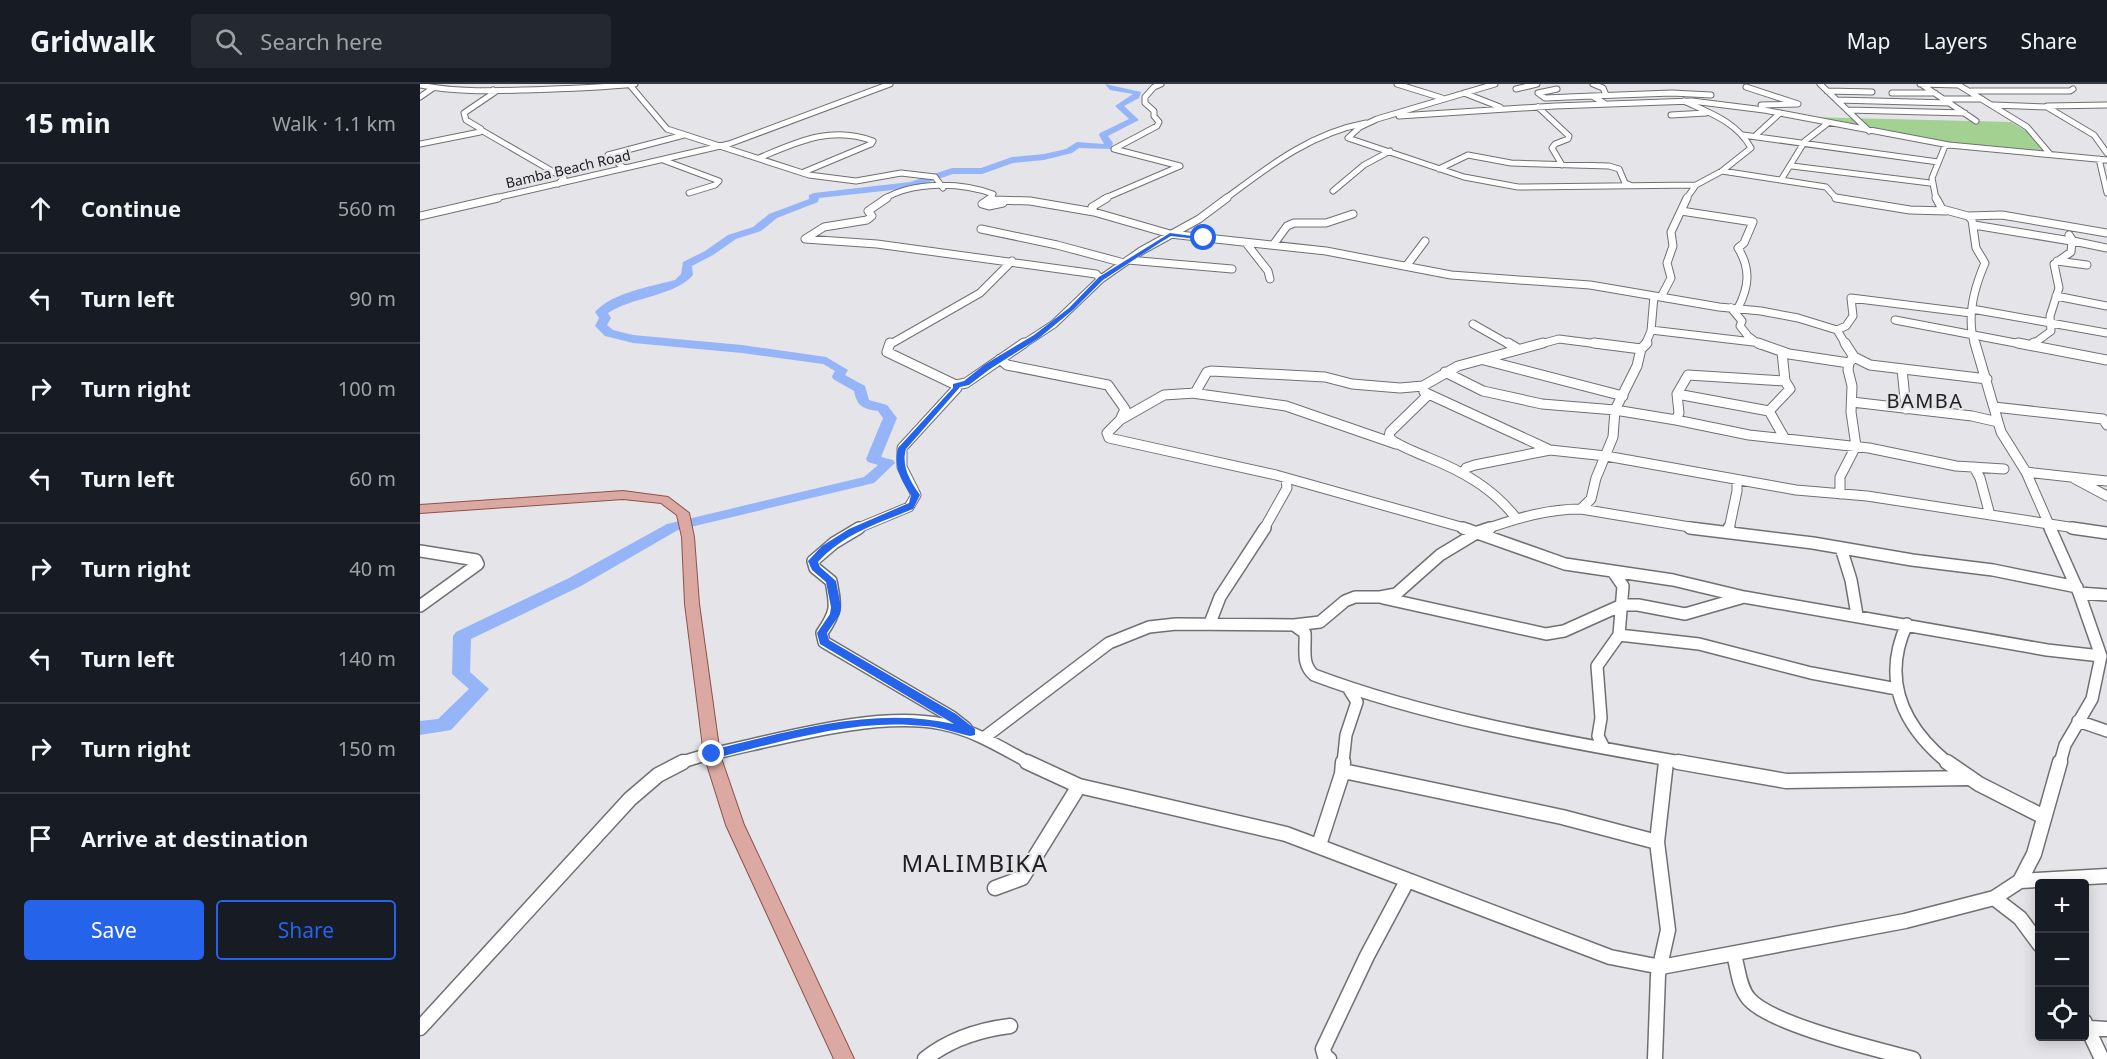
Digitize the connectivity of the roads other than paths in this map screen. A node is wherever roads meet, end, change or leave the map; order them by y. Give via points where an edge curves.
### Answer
1 (631, 84) edge
2 (890, 84) edge
3 (1161, 84) edge
4 (1495, 84) edge
5 (1537, 84) edge
6 (1593, 84) edge
7 (1820, 84) edge
8 (1914, 84) edge
9 (1921, 84) edge
10 (420, 85) edge
11 (1395, 85) edge
12 (1660, 85) edge
13 (1958, 85) edge
14 (1744, 86) edge
15 (433, 88) junction
16 (1516, 89) dead end
17 (1557, 89) junction
18 (2073, 89) dead end
19 (493, 90) junction
20 (1827, 91) junction
21 (1872, 92) dead end
22 (1971, 92) junction
23 (1464, 93) junction
24 (1606, 93) junction
25 (1659, 93) junction
26 (1892, 93) dead end
27 (1935, 93) junction
28 (1711, 95) dead end
29 (1581, 96) junction
30 (1592, 96) junction
31 (420, 97) edge
32 (1441, 98) junction
33 (1943, 99) junction
34 (1983, 99) junction
35 (1837, 100) junction
36 (1684, 101) junction
37 (1950, 103) junction
38 (1604, 104) junction
39 (1993, 105) junction
40 (2107, 105) edge
41 (2042, 106) junction
42 (1538, 107) junction
43 (1762, 107) junction
44 (1512, 109) junction
45 (1848, 110) junction
46 (1709, 112) junction
47 (1780, 113) junction
48 (1965, 113) junction
49 (1671, 115) dead end
50 (1384, 117) junction
51 (1976, 121) dead end
52 (1366, 123) junction
53 (1828, 123) junction
54 (481, 130) junction
55 (1870, 132) junction
56 (684, 135) junction
57 (1743, 135) junction
58 (1756, 135) junction
59 (1805, 141) junction
60 (420, 144) edge
61 (1949, 145) junction
62 (721, 146) junction
63 (1390, 151) junction
64 (2050, 154) junction
65 (759, 158) junction
66 (2105, 158) edge
67 (663, 159) junction
68 (1938, 162) junction
69 (1562, 165) junction
70 (1792, 166) junction
71 (624, 168) junction
72 (1440, 169) junction
73 (1722, 171) junction
74 (800, 172) junction
75 (1781, 180) junction
76 (1930, 183) junction
77 (2106, 183) edge
78 (558, 184) junction
79 (1630, 185) junction
80 (1696, 185) junction
81 (943, 188) junction
82 (1333, 191) dead end
83 (689, 193) dead end
84 (2107, 193) edge
85 (1681, 211) junction
86 (1946, 211) junction
87 (1094, 212) junction
88 (1353, 214) dead end
89 (420, 216) edge
90 (1971, 221) junction
91 (2067, 226) junction
92 (981, 229) dead end
93 (2107, 233) edge
94 (1170, 234) junction
95 (1425, 241) dead end
96 (2072, 241) junction
97 (1246, 243) junction
98 (1274, 245) junction
99 (2107, 248) edge
100 (1012, 261) junction
101 (1124, 261) junction
102 (2057, 261) junction
103 (1407, 265) junction
104 (2087, 265) dead end
105 (1232, 269) dead end
106 (1101, 279) junction
107 (1270, 279) dead end
108 (1657, 296) junction
109 (2056, 296) junction
110 (2107, 306) edge
111 (1735, 308) junction
112 (1972, 311) junction
113 (1895, 320) dead end
114 (2049, 322) junction
115 (1473, 324) dead end
116 (1651, 330) junction
117 (1837, 330) junction
118 (1971, 333) junction
119 (2107, 333) edge
120 (1759, 343) junction
121 (2032, 345) junction
122 (1518, 349) junction
123 (1641, 349) junction
124 (1782, 352) junction
125 (1000, 359) junction
126 (1483, 360) junction
127 (1852, 360) junction
128 (2107, 360) edge
129 (1902, 369) junction
130 (1445, 372) junction
131 (1987, 379) junction
132 (1785, 381) junction
133 (956, 385) junction
134 (1425, 391) junction
135 (1192, 393) junction
136 (1677, 394) junction
137 (1623, 396) junction
138 (1852, 402) junction
139 (1994, 407) junction
140 (1906, 409) junction
141 (1615, 410) junction
142 (1769, 411) junction
143 (1120, 420) junction
144 (1676, 420) junction
145 (2106, 421) edge
146 (1998, 422) junction
147 (1785, 439) junction
148 (1396, 444) junction
149 (1856, 446) junction
150 (1550, 450) junction
151 (1606, 456) junction
152 (1974, 467) junction
153 (2004, 469) dead end
154 (2026, 472) junction
155 (1463, 473) junction
156 (2070, 476) junction
157 (1286, 478) junction
158 (1737, 480) junction
159 (2107, 481) edge
160 (1840, 494) junction
161 (2107, 496) edge
162 (420, 509) edge
163 (1581, 509) junction
164 (1990, 514) junction
165 (1516, 518) junction
166 (2048, 523) junction
167 (1478, 532) junction
168 (1728, 532) junction
169 (2107, 532) edge
170 (1841, 548) junction
171 (420, 551) edge
172 (1614, 573) junction
173 (2078, 590) junction
174 (2107, 595) edge
175 (1380, 597) junction
176 (1744, 597) junction
177 (1622, 605) junction
178 (420, 606) edge
179 (1857, 615) junction
180 (1210, 623) junction
181 (1907, 624) junction
182 (1294, 625) junction
183 (1619, 635) junction
184 (2102, 652) edge
185 (1349, 688) junction
186 (1897, 689) junction
187 (2078, 721) junction
188 (2107, 731) edge
189 (970, 732) junction
190 (985, 737) junction
191 (1604, 748) junction
192 (712, 754) junction
193 (1666, 761) junction
194 (1342, 774) junction
195 (1968, 778) junction
196 (1079, 786) junction
197 (2044, 817) junction
198 (1657, 842) junction
199 (1319, 845) junction
200 (2107, 876) edge
201 (1407, 881) junction
202 (2020, 881) junction
203 (995, 888) dead end
204 (1994, 898) junction
205 (2035, 937) edge
206 (1734, 955) junction
207 (1661, 967) junction
208 (2089, 1024) edge
209 (1010, 1026) dead end
210 (420, 1028) edge
211 (2089, 1029) edge
212 (2107, 1029) edge
213 (844, 1059) edge
214 (925, 1059) edge
215 (1329, 1059) edge
216 (1655, 1059) edge
217 (1912, 1059) edge
218 (2102, 1059) edge

1 - 19 street
1 - 56 street via 667,129
2 - 62 street, Bamba Beach Road
3 - 87 street via 1144,97 1159,122 1157,126 1114,149 1180,166 1097,202 1092,207
4 - 23 street
5 - 16 street
5 - 17 street
6 - 24 street
7 - 20 street
8 - 9 street
9 - 13 street
9 - 27 street
10 - 15 street
11 - 32 street
12 - 25 street
13 - 22 street
14 - 43 street
14 - 43 street via 1798,104
15 - 19 street
15 - 31 street
17 - 29 street
17 - 29 street via 1538,93 1545,98
18 - 22 street
19 - 54 street via 464,113 466,120
20 - 21 street
20 - 35 street
22 - 34 street
23 - 32 street
23 - 44 street
24 - 25 street
24 - 30 street
25 - 28 street
26 - 27 street
27 - 33 street
29 - 30 street
30 - 38 street
32 - 50 street
33 - 34 street
33 - 37 street
34 - 39 street
35 - 37 street
35 - 45 street
36 - 38 street
36 - 43 street
36 - 46 street
37 - 48 street
38 - 42 street
39 - 41 street
39 - 64 street via 2030,129
40 - 41 street
41 - 66 street via 2094,135
42 - 44 street
42 - 69 street via 1569,136 1551,148
43 - 47 street
44 - 50 street
45 - 48 street
45 - 55 street
46 - 49 street
46 - 57 street
47 - 53 street
47 - 58 street
48 - 51 street
50 - 52 street
52 - 63 street via 1356,137
52 - 94 street via 1311,141 1277,160 1188,226
53 - 55 street
53 - 59 street
54 - 60 street
54 - 78 street via 564,178
55 - 61 street
56 - 62 street
56 - 71 street via 608,155
57 - 58 street
57 - 73 street via 1750,151
58 - 59 street
59 - 68 street
59 - 70 street
61 - 64 street
61 - 68 street
62 - 65 street
62 - 67 street, Bamba Beach Road
63 - 72 street
63 - 82 street via 1364,165
64 - 66 street
65 - 74 street
65 - 74 street via 825,132 873,141 818,168
66 - 77 street via 2097,162
67 - 71 street, Bamba Beach Road
67 - 83 street via 719,181
68 - 76 street
69 - 72 street via 1504,162 1468,155
69 - 79 street via 1616,167 1624,183
70 - 75 street
70 - 76 street
71 - 78 street, Bamba Beach Road
72 - 79 street via 1518,187
73 - 75 street
73 - 80 street
74 - 81 street via 856,181 891,174 926,174 935,177
75 - 86 street via 1826,187 1836,198 1919,211
76 - 86 street via 1934,197
77 - 84 street
78 - 89 street, Bamba Beach Road
79 - 80 street
80 - 85 street
81 - 87 street via 990,192 991,198 999,201 1030,201
81 - 100 street via 901,191 872,207 868,211 872,216 867,220 824,227 805,239
85 - 108 street via 1671,232 1673,246 1667,263 1671,278
85 - 111 street via 1753,222 1738,248 1748,268 1748,289
86 - 90 street
87 - 94 street
88 - 98 street via 1326,223 1294,223 1287,226
90 - 91 street via 2002,215
90 - 96 street
90 - 112 street via 1976,248 1984,263
91 - 93 street
91 - 96 street
92 - 101 street
94 - 97 street
94 - 101 street
95 - 103 street
96 - 99 street
96 - 102 street via 2071,252
97 - 98 street
97 - 107 street
98 - 103 street
100 - 106 street via 1096,273
100 - 133 street via 980,293 895,340 886,350
101 - 105 street
101 - 106 street
102 - 104 street
102 - 109 street
103 - 108 street via 1451,275 1590,285
106 - 125 street via 1054,324
108 - 111 street
108 - 116 street via 1650,318
109 - 110 street
109 - 114 street
111 - 117 street via 1798,318
111 - 120 street via 1743,333
112 - 114 street
112 - 117 street via 1851,298 1853,316
112 - 118 street
113 - 118 street
114 - 119 street
114 - 121 street via 2051,332
115 - 122 street
116 - 120 street
116 - 123 street
117 - 127 street
118 - 121 street
118 - 131 street
120 - 124 street
121 - 128 street
122 - 123 street via 1559,339
122 - 126 street
123 - 137 street
124 - 127 street
124 - 132 street
125 - 133 street via 966,383
125 - 143 street via 1027,370 1107,385 1125,409
126 - 130 street
126 - 137 street
127 - 129 street
127 - 138 street
129 - 131 street
129 - 140 street
130 - 134 street
130 - 141 street via 1483,391 1542,404
131 - 139 street
132 - 136 street via 1688,375
132 - 142 street via 1790,389
133 - 189 street via 902,448 904,478 916,495 913,504 853,531 825,548 813,561 815,568 831,581 836,607 822,633 824,642 952,717
134 - 135 street via 1352,384 1325,377 1215,370 1207,372 1199,389
134 - 148 street via 1390,432 1389,438
134 - 150 street
135 - 143 street via 1164,395
135 - 148 street via 1286,406
136 - 142 street
136 - 144 street
137 - 141 street
138 - 140 street
138 - 149 street
139 - 145 street
139 - 146 street
140 - 146 street
141 - 144 street
141 - 151 street via 1613,437
142 - 147 street
143 - 157 street via 1107,433 1109,438
144 - 147 street
146 - 154 street
147 - 149 street
148 - 155 street
149 - 152 street
149 - 160 street via 1840,477
150 - 151 street
150 - 155 street via 1475,465
151 - 158 street
151 - 163 street via 1591,499
152 - 153 street
152 - 164 street
154 - 156 street
154 - 166 street
155 - 165 street via 1498,498
156 - 159 street
156 - 161 street
157 - 167 street
157 - 180 street via 1287,488 1254,548 1220,597
158 - 160 street
158 - 168 street
160 - 164 street
162 - 192 main road via 623,495 664,500 683,513
163 - 165 street via 1564,508
163 - 168 street
164 - 166 street
165 - 167 street
166 - 169 street
166 - 173 street
167 - 172 street via 1543,558
167 - 175 street via 1434,560 1396,594
168 - 170 street
170 - 173 street via 2000,571
170 - 179 street
171 - 178 street via 476,560 478,564
172 - 176 street via 1673,580
172 - 177 street via 1622,583
173 - 174 street
173 - 184 street
175 - 177 street via 1546,634 1564,632
175 - 182 street via 1355,597 1320,622
176 - 177 street via 1685,614
176 - 179 street
177 - 183 street
179 - 181 street
180 - 182 street
180 - 190 street via 1149,627 1122,636
181 - 184 street via 2047,650
181 - 186 street via 1898,645
182 - 185 street via 1305,633 1304,662 1308,670
183 - 186 street via 1699,644 1811,673
183 - 191 street via 1597,666 1601,718 1598,736
184 - 187 street via 2092,699
185 - 191 street via 1390,701
185 - 194 street via 1357,702 1346,735
186 - 195 street via 1906,713 1933,749
187 - 188 street
187 - 197 street via 2066,745
189 - 190 street
189 - 192 street via 925,722 865,722
190 - 196 street via 1053,777
191 - 193 street
192 - 210 street via 676,764 636,792
192 - 213 main road via 735,825
193 - 195 street via 1786,781
193 - 198 street
194 - 198 street via 1348,772 1562,817
194 - 199 street
195 - 197 street
196 - 199 street
196 - 203 street via 1022,878
197 - 202 street via 2034,855
198 - 207 street via 1668,930
199 - 201 street
200 - 202 street
201 - 207 street via 1610,957
201 - 215 street via 1323,1049
202 - 204 street
204 - 205 street via 2017,913
204 - 206 street via 1905,921
206 - 207 street
206 - 217 street via 1746,993 1762,1009 1824,1034
207 - 216 street
208 - 212 street
209 - 214 street via 990,1028 941,1044
211 - 218 street

